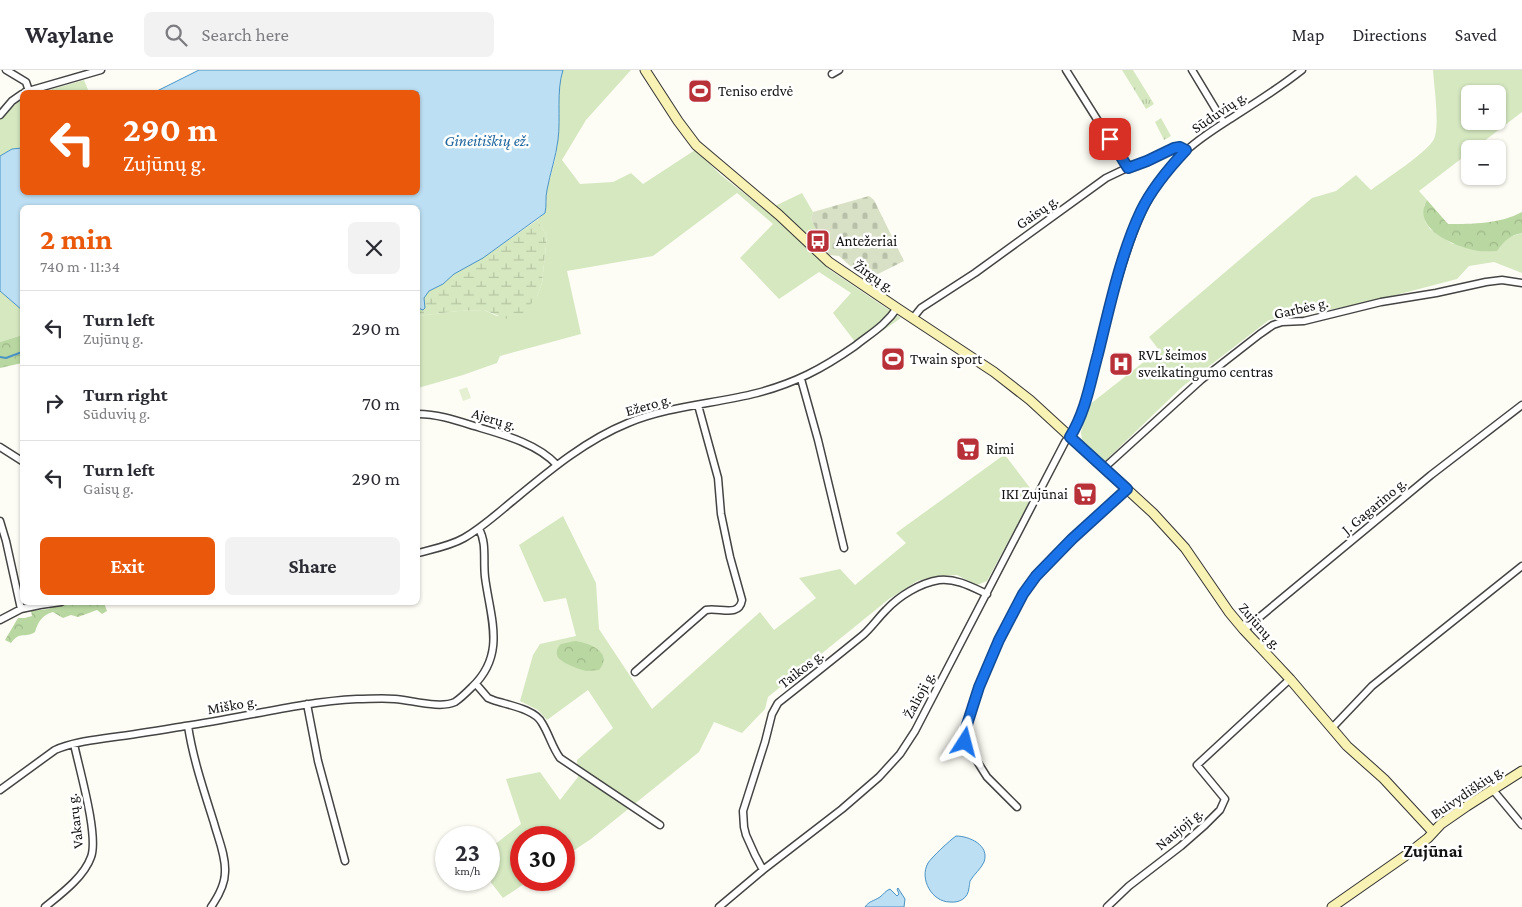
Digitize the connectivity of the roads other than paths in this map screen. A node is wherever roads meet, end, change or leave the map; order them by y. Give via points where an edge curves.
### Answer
1 (6, 70) edge
2 (101, 70) edge
3 (645, 70) edge
4 (1066, 70) edge
5 (1192, 70) edge
6 (1302, 70) edge
7 (26, 90) edge
8 (33, 90) edge
9 (20, 96) edge
10 (0, 115) edge
11 (1224, 123) junction
12 (1186, 150) junction
13 (1128, 168) junction
14 (1522, 283) edge
15 (896, 308) junction
16 (912, 318) junction
17 (801, 379) junction
18 (1522, 404) edge
19 (698, 405) junction
20 (420, 414) edge
21 (1070, 437) junction
22 (0, 447) edge
23 (20, 460) edge
24 (557, 465) junction
25 (1104, 468) junction
26 (1127, 489) junction
27 (0, 521) edge
28 (479, 529) junction
29 (844, 548) dead end
30 (420, 552) edge
31 (1522, 566) edge
32 (987, 594) junction
33 (20, 604) edge
34 (20, 605) edge
35 (40, 605) edge
36 (21, 609) junction
37 (0, 620) edge
38 (1244, 630) junction
39 (636, 672) dead end
40 (1290, 679) junction
41 (476, 684) junction
42 (307, 704) junction
43 (188, 726) junction
44 (1332, 728) junction
45 (74, 744) junction
46 (1522, 771) edge
47 (0, 790) edge
48 (1493, 790) junction
49 (1017, 807) dead end
50 (660, 825) dead end
51 (1522, 825) edge
52 (1433, 832) junction
53 (344, 861) dead end
54 (763, 870) junction
55 (45, 907) edge
56 (211, 907) edge
57 (719, 907) edge
58 (1107, 907) edge
59 (1332, 907) edge

1 - 7 street via 26,82
2 - 8 street
3 - 15 street, Žirgų g. via 696,146 779,215 829,262
4 - 13 street
5 - 11 street
6 - 11 street, Sūduvių g.
9 - 10 street
11 - 12 street, Sūduvių g.
12 - 13 street, Gaisų g. via 1174,148
12 - 21 street, Sūduvių g. via 1152,193 1134,228 1082,414
13 - 16 street, Gaisų g. via 1106,178 921,308
14 - 25 street, Garbės g. via 1486,282 1304,321 1282,322 1260,334 1201,380
15 - 16 street, Žirgų g.
15 - 17 street, Ežero g. via 884,324 833,361
16 - 21 street, Žirgų g. via 994,372
17 - 19 street, Ežero g. via 756,393
17 - 29 street
18 - 38 street, J. Gagarino g.
19 - 24 street, Ežero g. via 624,424
19 - 39 street via 718,478 721,514 742,600 734,610 706,610
20 - 24 street, Ajerų g. via 432,414 512,437
21 - 25 street, Zujūnų g.
21 - 32 street, Žalioji g.
22 - 23 street
24 - 28 street, Ežero g.
25 - 26 street, Zujūnų g.
26 - 38 street, Zujūnų g. via 1174,534
26 - 49 street via 1036,576 999,640 976,696 964,734 965,742 987,777
27 - 33 street
28 - 30 street, Ežero g. via 462,539
28 - 41 street, Miško g. via 484,540 485,577 494,636 490,660
31 - 44 street via 1372,686
32 - 54 street, Žalioji g. via 900,754 880,777
32 - 54 street, Taikos g. via 948,580 938,580 911,591 888,608 866,632 778,702 743,811 746,835
34 - 36 street
35 - 36 street
36 - 37 street
38 - 40 street, Zujūnų g.
40 - 44 street, Zujūnų g.
40 - 58 street, Naujoji g. via 1197,765 1225,799 1220,810
41 - 42 street, Miško g. via 448,704 384,699
41 - 50 street via 488,698 535,714 560,758
42 - 43 street, Miško g.
42 - 53 street
43 - 45 street, Miško g.
43 - 56 street via 191,750 226,869
44 - 52 street, Zujūnų g.
45 - 47 street, Miško g. via 55,750
45 - 55 street, Vakarų g. via 88,805 93,851 78,877
46 - 48 street, Buivydiškių g.
48 - 51 street
48 - 52 street, Buivydiškių g.
52 - 59 street, Buivydiškių g. via 1405,856
54 - 57 street, Žalioji g.

